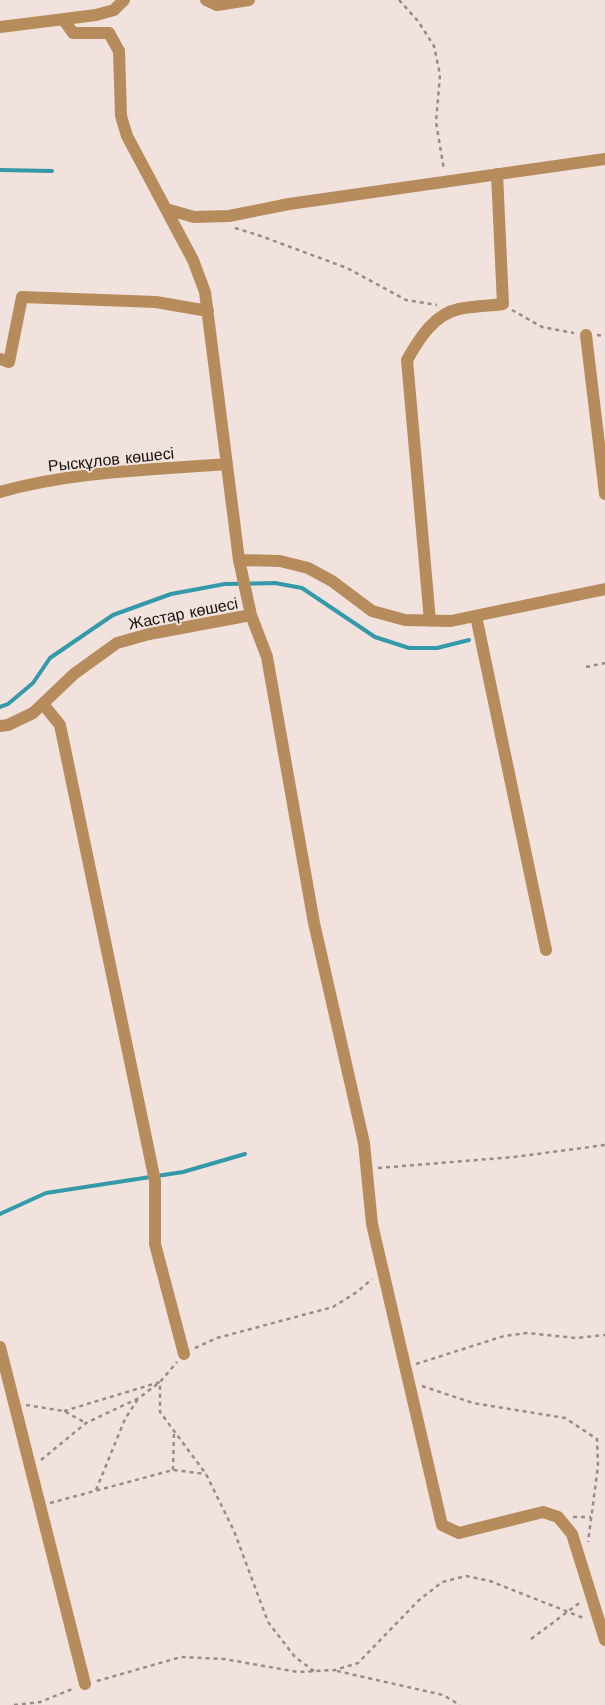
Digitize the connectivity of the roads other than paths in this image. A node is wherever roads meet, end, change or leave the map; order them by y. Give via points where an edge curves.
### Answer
1 (124, 0) edge
2 (206, 0) edge
3 (249, 0) edge
4 (63, 19) junction
5 (0, 27) edge
6 (605, 159) edge
7 (497, 174) junction
8 (166, 209) junction
9 (208, 311) junction
10 (586, 336) road end
11 (0, 359) edge
12 (227, 464) junction
13 (0, 492) edge
14 (605, 494) edge
15 (239, 560) junction
16 (605, 589) edge
17 (251, 616) junction
18 (476, 616) junction
19 (430, 621) junction
20 (43, 704) junction
21 (0, 726) edge
22 (546, 950) dead end
23 (0, 1347) edge
24 (184, 1354) road end
25 (605, 1640) edge
26 (85, 1684) road end

1 - 4 street via 114,10
2 - 3 street via 217,5
4 - 5 street
4 - 8 street via 73,33 109,33 119,51 121,116 127,136
6 - 7 street
7 - 8 street via 289,204 229,216 194,217
7 - 19 street via 503,304 458,309 436,321 417,342 407,360
8 - 9 street via 193,260
9 - 11 street via 156,302 22,297 10,362
9 - 12 street
10 - 14 street
12 - 13 street, Рыскұлов көшесі via 101,474 24,485
12 - 15 street
15 - 17 street
15 - 19 street via 280,561 308,568 332,581 372,611 405,620
16 - 18 street
17 - 20 street, Жастар көшесі via 148,634 118,643 74,674
17 - 25 street via 267,656 314,923 364,1143 372,1224 442,1525 459,1533 544,1512 558,1517 572,1534
18 - 19 street via 451,622
18 - 22 street
20 - 21 street, Жастар көшесі via 33,713
20 - 24 street via 60,725 155,1181 155,1244
23 - 26 street

